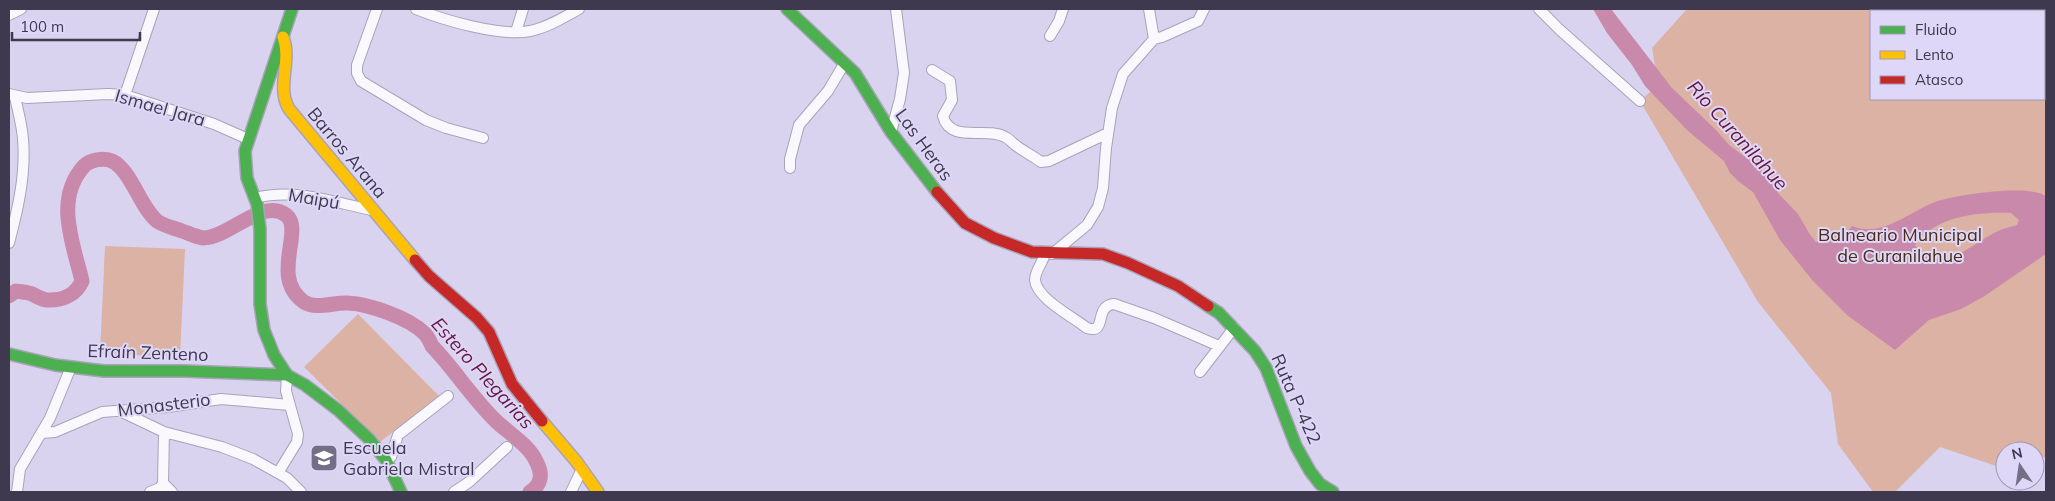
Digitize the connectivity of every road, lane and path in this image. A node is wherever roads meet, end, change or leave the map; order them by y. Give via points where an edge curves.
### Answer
1 (21, 9) edge
2 (154, 9) edge
3 (292, 9) edge
4 (377, 9) edge
5 (416, 9) edge
6 (523, 9) edge
7 (579, 9) edge
8 (788, 9) edge
9 (896, 9) edge
10 (1063, 9) edge
11 (1149, 9) edge
12 (1204, 9) edge
13 (1539, 9) edge
14 (9, 15) edge
15 (516, 32) junction
16 (1050, 36) dead end
17 (283, 37) junction
18 (1154, 39) junction
19 (844, 64) junction
20 (932, 70) dead end
21 (125, 95) junction
22 (12, 96) edge
23 (1640, 102) dead end
24 (891, 132) junction
25 (1108, 133) junction
26 (483, 138) dead end
27 (248, 139) junction
28 (790, 168) dead end
29 (256, 201) junction
30 (372, 210) junction
31 (9, 242) edge
32 (1064, 252) joint
33 (1048, 254) junction
34 (1234, 328) junction
35 (1219, 346) junction
36 (9, 354) edge
37 (71, 367) junction
38 (1200, 372) dead end
39 (287, 375) junction
40 (448, 396) dead end
41 (290, 405) junction
42 (121, 411) junction
43 (164, 432) junction
44 (42, 433) junction
45 (507, 447) dead end
46 (386, 460) junction
47 (582, 469) junction
48 (278, 473) junction
49 (158, 489) edge
50 (18, 492) edge
51 (172, 492) edge
52 (301, 492) edge
53 (401, 492) edge
54 (454, 492) edge
55 (571, 492) edge
56 (598, 492) edge
57 (1333, 492) edge

1 - 14 street
2 - 21 street
3 - 17 street
4 - 26 street via 357,65 361,81 426,120
5 - 15 street via 493,30
6 - 15 street
7 - 15 street via 538,29
8 - 19 street, Las Heras
9 - 24 street via 904,73
10 - 16 street
11 - 18 street
12 - 18 street via 1198,21
13 - 23 street
17 - 27 street
17 - 30 street, Barros Arana via 288,51 283,91 288,108
18 - 25 street via 1123,74
19 - 24 street, Las Heras via 855,73
19 - 28 street via 828,91 799,125
20 - 25 street via 950,81 952,100 943,116 953,131 987,131 1005,136 1041,162
21 - 22 street, Ismael Jara
21 - 27 street, Ismael Jara via 214,124
22 - 31 street via 22,134 24,158
24 - 33 street, Las Heras via 947,205 965,223 1011,245
25 - 33 street via 1104,188 1098,207 1086,225
27 - 29 street via 245,172
29 - 30 street, Maipú via 274,193 295,194
29 - 39 street via 264,330
30 - 47 street, Barros Arana via 429,276 489,332 512,384
32 - 33 street, Las Heras
32 - 34 street, Ruta P-422 via 1103,254 1152,273 1218,313
33 - 35 street via 1036,275 1038,288 1056,306 1087,328 1097,328 1103,309 1114,304
34 - 35 street
34 - 57 street, Ruta P-422 via 1266,368 1296,446 1310,472
35 - 38 street
36 - 37 street, Efraín Zenteno
37 - 39 street, Efraín Zenteno via 104,372
37 - 44 street
39 - 41 street via 286,391
39 - 46 street via 338,410
40 - 46 street via 398,435 391,458
41 - 42 street, Monasterio via 221,399
41 - 48 street via 297,427 297,442
42 - 43 street
42 - 44 street, Monasterio via 102,412 55,432
43 - 48 street via 236,452
43 - 49 street
44 - 50 street via 20,469
45 - 54 street
46 - 53 street
47 - 55 street
47 - 56 street, Barros Arana
48 - 52 street
49 - 51 street

